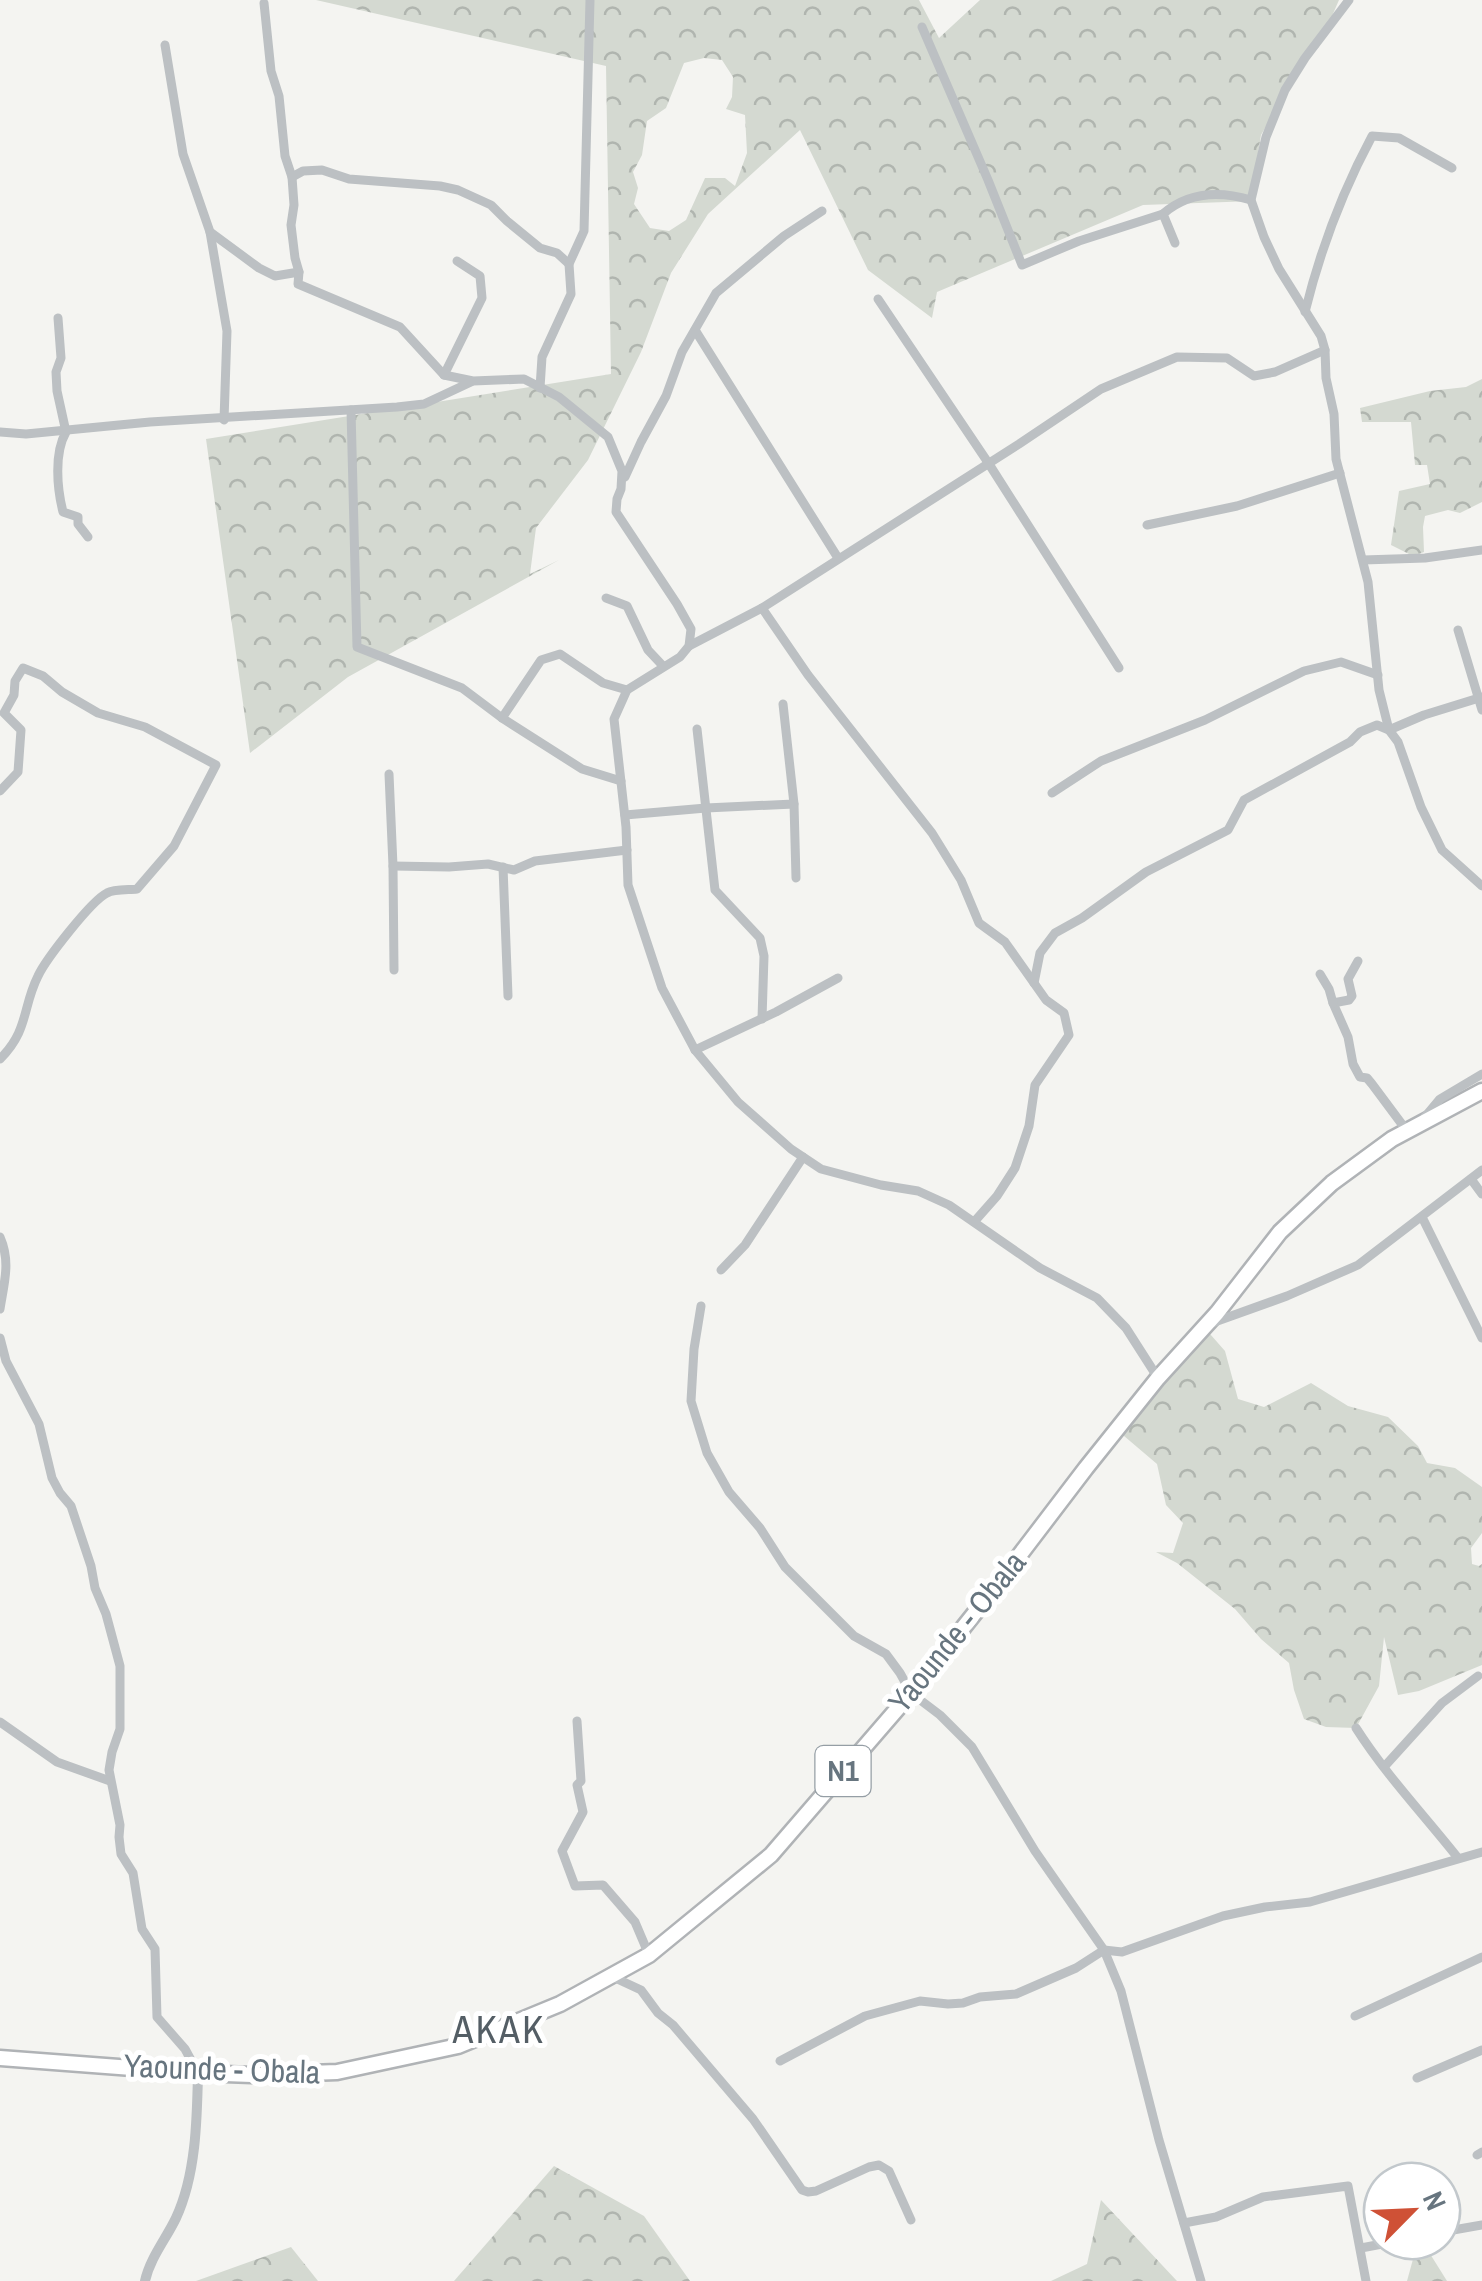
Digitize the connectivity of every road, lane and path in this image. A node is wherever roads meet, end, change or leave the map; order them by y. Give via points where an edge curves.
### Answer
1 (590, 0) edge
2 (1349, 0) edge
3 (264, 3) dead end
4 (922, 27) dead end
5 (166, 46) dead end
6 (1452, 168) dead end
7 (292, 177) junction
8 (1252, 200) junction
9 (822, 211) dead end
10 (1163, 214) junction
11 (210, 232) junction
12 (1176, 243) dead end
13 (457, 260) dead end
14 (569, 264) junction
15 (299, 272) junction
16 (878, 299) dead end
17 (1305, 312) junction
18 (58, 318) dead end
19 (695, 330) junction
20 (1324, 350) junction
21 (444, 376) junction
22 (473, 381) junction
23 (540, 388) junction
24 (352, 410) junction
25 (224, 420) junction
26 (0, 432) edge
27 (66, 432) junction
28 (988, 464) junction
29 (1340, 473) junction
30 (622, 489) junction
31 (1148, 524) dead end
32 (88, 537) dead end
33 (1482, 550) edge
34 (838, 558) junction
35 (1363, 560) junction
36 (606, 598) dead end
37 (762, 608) junction
38 (1458, 630) dead end
39 (690, 646) junction
40 (664, 666) junction
41 (1119, 668) dead end
42 (1378, 675) junction
43 (627, 690) junction
44 (1480, 698) edge
45 (783, 704) dead end
46 (1482, 710) edge
47 (502, 718) junction
48 (697, 729) dead end
49 (1389, 730) junction
50 (389, 774) dead end
51 (622, 782) junction
52 (0, 791) edge
53 (1052, 793) dead end
54 (794, 804) junction
55 (706, 808) junction
56 (624, 815) junction
57 (626, 850) junction
58 (393, 866) junction
59 (503, 868) junction
60 (796, 878) dead end
61 (1482, 886) edge
62 (1358, 961) dead end
63 (394, 970) dead end
64 (1320, 974) dead end
65 (838, 978) dead end
66 (1034, 982) junction
67 (508, 996) dead end
68 (1333, 1004) junction
69 (762, 1019) junction
70 (695, 1050) junction
71 (0, 1059) edge
72 (1482, 1074) edge
73 (1482, 1091) edge
74 (1414, 1127) junction
75 (803, 1157) junction
76 (1482, 1170) edge
77 (1471, 1179) junction
78 (1482, 1194) edge
79 (1422, 1218) junction
80 (974, 1222) junction
81 (0, 1237) edge
82 (721, 1270) dead end
83 (701, 1306) dead end
84 (0, 1309) edge
85 (1206, 1325) junction
86 (0, 1338) edge
87 (1482, 1338) edge
88 (1158, 1378) junction
89 (1478, 1676) dead end
90 (911, 1693) junction
91 (577, 1721) dead end
92 (0, 1722) edge
93 (1356, 1728) dead end
94 (1384, 1767) junction
95 (110, 1781) junction
96 (1482, 1852) edge
97 (1458, 1858) junction
98 (1104, 1950) junction
99 (650, 1954) junction
100 (1482, 1957) edge
101 (613, 1977) junction
102 (1356, 2016) dead end
103 (1482, 2050) edge
104 (0, 2058) edge
105 (780, 2061) dead end
106 (198, 2073) junction
107 (1417, 2078) dead end
108 (911, 2220) dead end
109 (1184, 2223) junction
110 (1360, 2248) joint
111 (146, 2281) edge
112 (1201, 2281) edge
113 (1366, 2281) edge

1 - 14 street via 584,231
2 - 8 street via 1285,90
3 - 7 street
4 - 10 street via 1022,265
5 - 11 street via 183,154
6 - 17 street via 1399,138 1372,136 1348,181
7 - 14 street via 322,170 458,190 492,205
7 - 15 street
8 - 10 street via 1199,194
8 - 17 street via 1278,269
9 - 19 street via 716,292
10 - 12 street
11 - 15 street via 275,276
11 - 25 street via 228,331
13 - 21 street via 480,276 482,298
14 - 23 street via 571,294 542,357
15 - 21 street via 298,284 400,327
16 - 28 street
17 - 20 street
18 - 27 street via 57,391
19 - 30 street
19 - 34 street
20 - 28 street via 1254,376 1227,358 1177,357 1101,389
20 - 29 street
21 - 22 street
22 - 23 street via 524,379
22 - 24 street via 424,404
23 - 30 street via 608,437
24 - 25 street
24 - 47 street via 357,647 462,688
25 - 27 street
26 - 27 street
27 - 32 street via 60,499 63,512 78,517
28 - 34 street
28 - 41 street
29 - 31 street via 1237,506
29 - 35 street
30 - 39 street via 616,512 678,604 691,630
33 - 35 street
34 - 37 street
35 - 42 street
36 - 40 street via 627,606 648,650
37 - 39 street
37 - 66 street via 932,834 978,922 1005,942
38 - 44 street
39 - 40 street
40 - 43 street
42 - 49 street
42 - 53 street via 1341,662 1304,670 1101,761
43 - 47 street via 560,654 542,660
43 - 51 street via 614,719
44 - 46 street
44 - 49 street
45 - 54 street
47 - 51 street via 582,770
48 - 55 street
49 - 61 street via 1442,850
49 - 66 street via 1376,725 1360,732 1244,800 1228,830 1146,872 1054,933 1040,953
50 - 58 street
51 - 56 street
52 - 71 street via 18,772 22,730 4,713 23,668 98,713 145,727 216,766 174,846 137,889 107,892 73,926 38,974 22,1028
54 - 55 street
54 - 60 street
55 - 56 street
55 - 69 street via 714,890 760,938
56 - 57 street
57 - 59 street
57 - 70 street via 628,885 662,988
58 - 59 street
58 - 63 street
59 - 67 street
62 - 68 street via 1348,979 1352,996
64 - 68 street
65 - 69 street
66 - 80 street via 1064,1013 1068,1035 1035,1085 1015,1168
68 - 74 street via 1360,1077
69 - 70 street
70 - 75 street via 738,1102
72 - 74 street via 1440,1098
73 - 74 highway, Yaounde - Obala / N1
74 - 85 highway, Yaounde - Obala / N1 via 1332,1182 1280,1232
75 - 80 street via 820,1169 918,1191
75 - 82 street
76 - 77 street
77 - 78 street
77 - 79 street
79 - 85 street via 1358,1265
79 - 87 street
80 - 88 street via 1097,1298
81 - 84 street via 8,1272
83 - 90 street via 691,1401 707,1452 785,1567 854,1636 886,1654
85 - 88 highway, Yaounde - Obala / N1
86 - 95 street via 39,1424 52,1478 71,1506 120,1666 120,1729
88 - 90 highway, Yaounde - Obala / N1
89 - 94 street via 1442,1702
90 - 98 street via 972,1746
90 - 99 highway, Yaounde - Obala / N1 via 771,1855
91 - 99 street via 583,1812 562,1852 575,1886 603,1885 636,1922
92 - 95 street via 57,1762
93 - 94 street
94 - 97 street
95 - 106 street via 121,1854 134,1873 142,1929 155,1949 157,2017
96 - 97 street
97 - 98 street via 1310,1902 1223,1916 1122,1952
98 - 105 street via 1016,1994 948,2004 920,2001 865,2016
98 - 109 street
99 - 101 highway, Yaounde - Obala / N1
100 - 102 street
101 - 106 highway, Yaounde - Obala / N1 via 499,2030 412,2058 337,2072
101 - 108 street via 641,1990 673,2026 753,2119 802,2190 816,2191 879,2165 889,2172
103 - 107 street
104 - 106 highway, Yaounde - Obala / N1
106 - 111 street via 190,2172
109 - 110 street via 1263,2197 1348,2186
109 - 112 street
110 - 113 street

